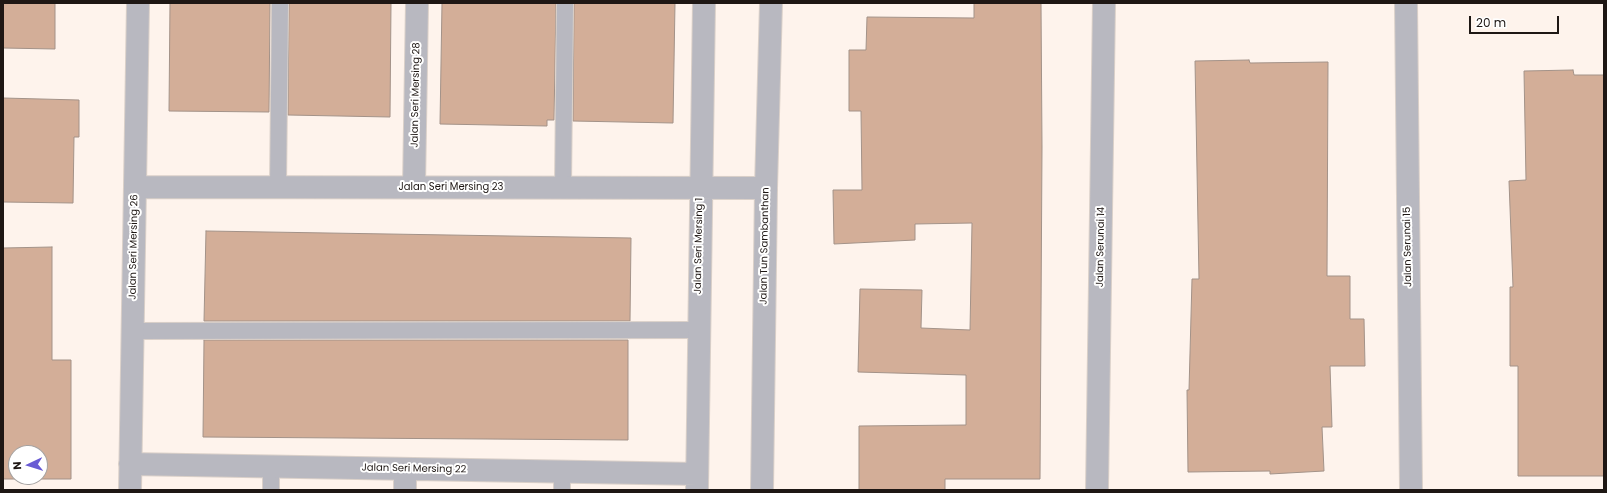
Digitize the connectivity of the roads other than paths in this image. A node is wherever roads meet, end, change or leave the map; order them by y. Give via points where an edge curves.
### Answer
1 (138, 3) edge
2 (280, 3) edge
3 (417, 3) edge
4 (565, 3) edge
5 (704, 3) edge
6 (771, 3) edge
7 (1104, 3) edge
8 (1406, 3) edge
9 (135, 187) junction
10 (278, 187) junction
11 (414, 187) junction
12 (563, 188) junction
13 (700, 188) junction
14 (766, 188) junction
15 (698, 330) junction
16 (133, 331) junction
17 (130, 464) junction
18 (272, 467) junction
19 (405, 479) edge
20 (562, 481) edge
21 (697, 482) edge
22 (130, 490) edge
23 (271, 490) edge
24 (762, 490) edge
25 (1097, 490) edge
26 (1410, 490) edge

1 - 9 street, Jalan Seri Mersing 26
2 - 10 lane
3 - 11 street, Jalan Seri Mersing 28
4 - 12 lane
5 - 13 street, Jalan Seri Mersing 1
6 - 14 street, Jalan Tun Sambanthan
7 - 25 street, Jalan Serunai 14
8 - 26 street, Jalan Serunai 15
9 - 10 street, Jalan Seri Mersing 23
9 - 16 street, Jalan Seri Mersing 26
10 - 11 street, Jalan Seri Mersing 23
11 - 12 street, Jalan Seri Mersing 23
12 - 13 street, Jalan Seri Mersing 23
13 - 14 street, Jalan Seri Mersing 23
13 - 15 street, Jalan Seri Mersing 1
14 - 24 street, Jalan Tun Sambanthan
15 - 16 lane
15 - 21 street, Jalan Seri Mersing 1
16 - 17 street, Jalan Seri Mersing 26
17 - 18 street, Jalan Seri Mersing 22
17 - 22 street, Jalan Seri Mersing 26
18 - 19 street, Jalan Seri Mersing 22
18 - 23 lane
19 - 20 street, Jalan Seri Mersing 22
20 - 21 street, Jalan Seri Mersing 22

